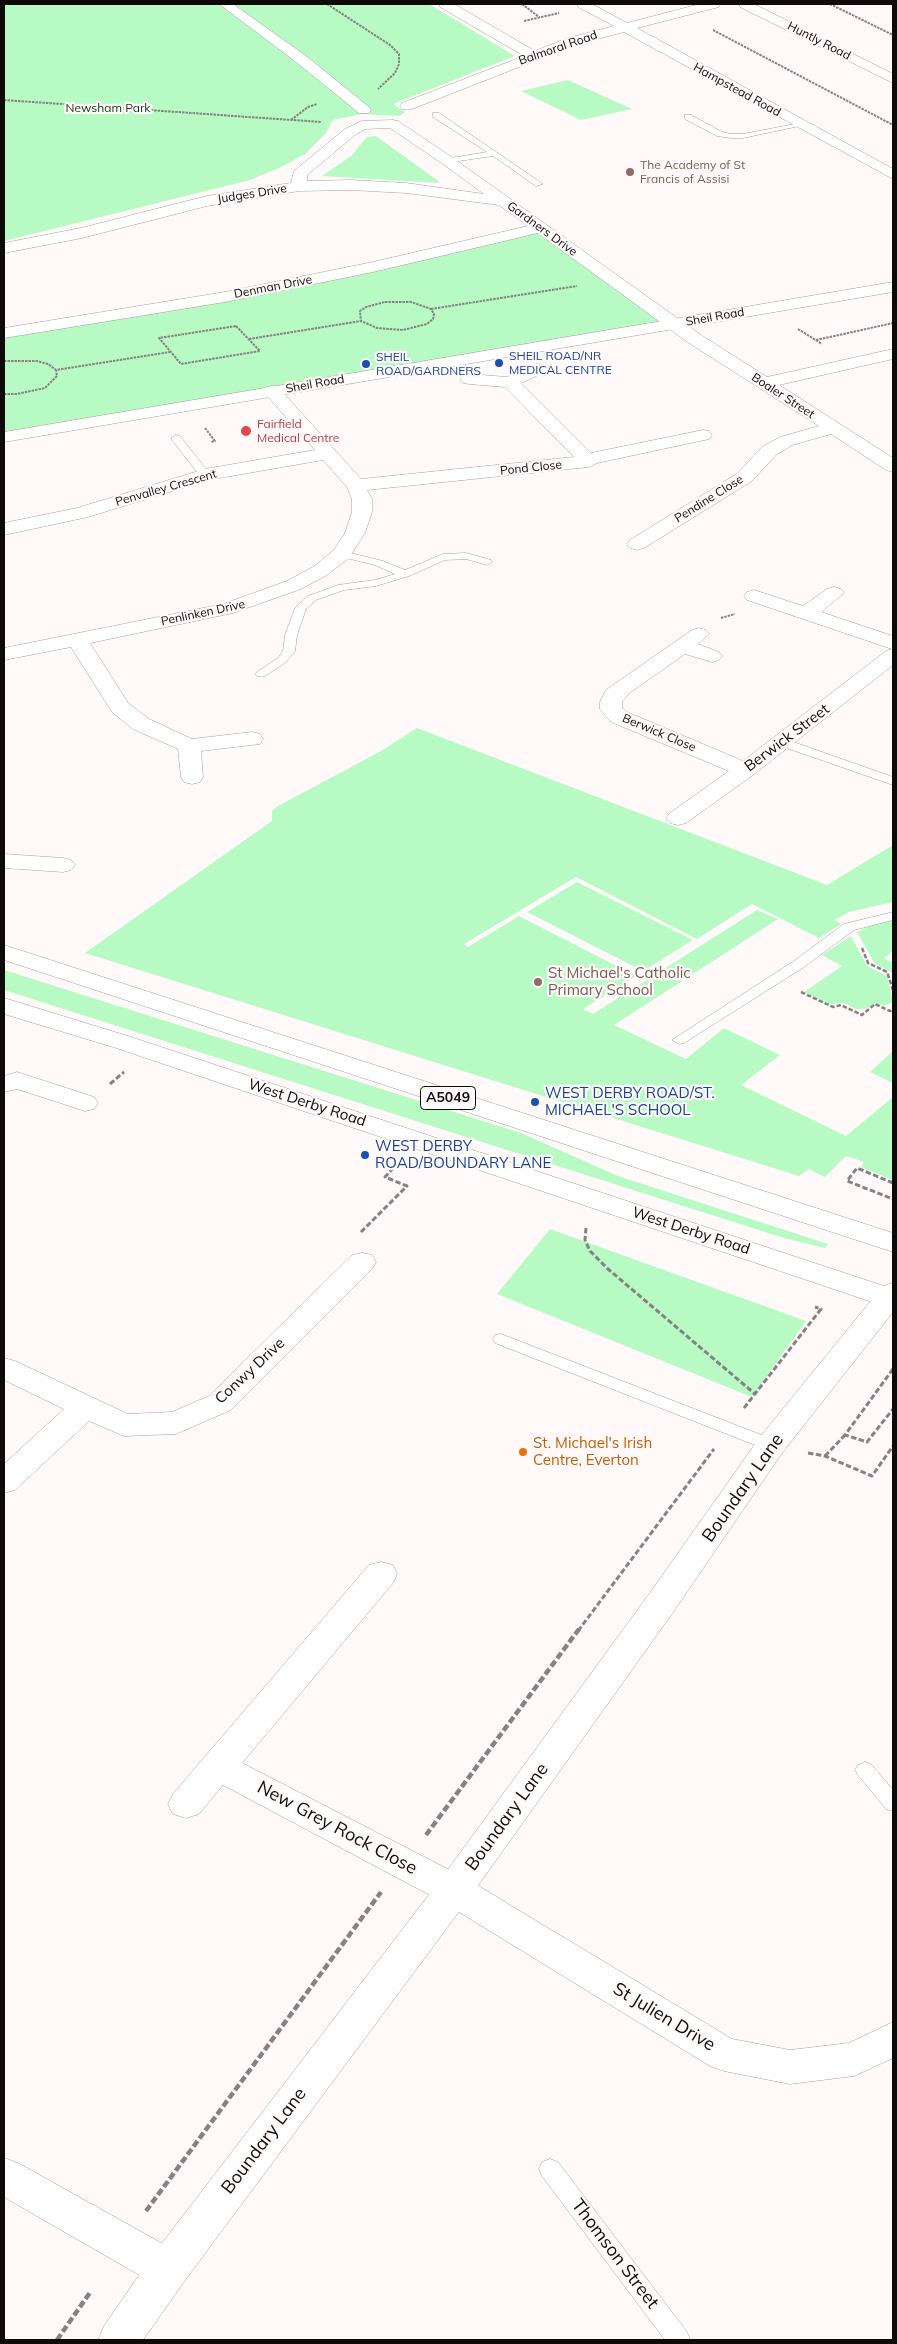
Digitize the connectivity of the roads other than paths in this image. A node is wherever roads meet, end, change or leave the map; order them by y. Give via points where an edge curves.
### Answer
1 (225, 4) edge
2 (445, 4) edge
3 (714, 4) edge
4 (746, 4) edge
5 (589, 5) edge
6 (622, 27) junction
7 (534, 56) junction
8 (893, 79) edge
9 (407, 106) dead end
10 (364, 110) dead end
11 (436, 115) dead end
12 (688, 117) dead end
13 (800, 125) junction
14 (494, 153) junction
15 (448, 161) junction
16 (893, 175) edge
17 (539, 184) dead end
18 (299, 186) junction
19 (504, 203) junction
20 (540, 228) junction
21 (4, 248) edge
22 (893, 287) edge
23 (674, 324) junction
24 (4, 333) edge
25 (893, 354) edge
26 (537, 369) dead end
27 (469, 379) dead end
28 (510, 382) junction
29 (765, 383) junction
30 (272, 391) junction
31 (833, 428) junction
32 (703, 434) dead end
33 (4, 437) edge
34 (176, 438) dead end
35 (329, 453) junction
36 (589, 461) junction
37 (893, 466) edge
38 (205, 475) junction
39 (356, 485) junction
40 (4, 529) edge
41 (637, 544) dead end
42 (342, 554) junction
43 (487, 562) dead end
44 (405, 574) junction
45 (834, 593) dead end
46 (754, 596) dead end
47 (806, 613) junction
48 (76, 638) junction
49 (893, 643) edge
50 (4, 654) edge
51 (893, 655) edge
52 (712, 656) dead end
53 (261, 674) dead end
54 (869, 675) junction
55 (893, 684) edge
56 (252, 739) dead end
57 (782, 742) junction
58 (189, 746) junction
59 (745, 770) junction
60 (192, 777) dead end
61 (893, 781) edge
62 (678, 818) dead end
63 (4, 861) edge
64 (63, 865) dead end
65 (893, 916) edge
66 (4, 952) edge
67 (4, 1006) edge
68 (679, 1040) dead end
69 (4, 1084) edge
70 (85, 1103) road end
71 (893, 1243) edge
72 (362, 1262) road end
73 (892, 1296) edge
74 (501, 1339) dead end
75 (4, 1368) edge
76 (86, 1407) junction
77 (772, 1446) junction
78 (4, 1482) edge
79 (381, 1574) dead end
80 (219, 1766) junction
81 (865, 1770) dead end
82 (893, 1803) edge
83 (186, 1804) dead end
84 (454, 1890) junction
85 (893, 2039) edge
86 (550, 2169) dead end
87 (4, 2176) edge
88 (168, 2269) junction
89 (119, 2340) edge
90 (679, 2340) edge

1 - 10 main road
2 - 7 main road
3 - 6 main road, Balmoral Road
4 - 8 main road, Huntly Road
5 - 6 main road, Hampstead Road
6 - 7 main road, Balmoral Road
6 - 13 main road, Hampstead Road
7 - 9 main road, Balmoral Road
11 - 14 lane
12 - 13 lane via 720,134 732,136
13 - 16 main road, Hampstead Road
14 - 15 lane
14 - 17 lane
15 - 18 main road, Gardners Drive via 393,124 362,125 299,174
15 - 19 main road, Gardners Drive
18 - 19 main road, Judges Drive via 406,188
18 - 21 main road, Judges Drive via 207,201 82,233
19 - 20 main road, Gardners Drive
20 - 23 main road, Gardners Drive
20 - 24 main road, Denman Drive via 373,267 216,298
22 - 23 main road, Sheil Road
23 - 29 main road, Boaler Street
23 - 30 main road, Sheil Road
25 - 29 main road
26 - 28 main road
27 - 28 main road
28 - 36 main road
29 - 31 main road, Boaler Street
30 - 33 main road, Sheil Road
30 - 35 main road, Penlinken Drive
31 - 37 main road, Boaler Street
31 - 41 main road, Pendine Close via 786,441 769,451 745,477
32 - 36 main road, Pond Close
34 - 38 lane
35 - 38 main road, Penvalley Crescent
35 - 39 main road, Penlinken Drive
36 - 39 main road, Pond Close
38 - 40 main road, Penvalley Crescent via 81,513
39 - 42 main road, Penlinken Drive via 362,499 362,512 355,533
42 - 44 lane via 379,563
42 - 48 main road, Penlinken Drive via 294,585 250,602
43 - 44 lane via 466,556 443,557
44 - 53 lane via 376,583 327,591 312,598 301,608 288,651 278,664
45 - 47 main road
46 - 47 main road
47 - 49 main road
48 - 50 main road, Penlinken Drive
48 - 58 main road via 120,707 141,724
51 - 54 main road, Berwick Street
52 - 59 main road, Berwick Close via 691,640 614,695 611,709 619,717
54 - 55 main road
54 - 57 main road, Berwick Street
56 - 58 main road
57 - 59 main road, Berwick Street
57 - 61 lane
58 - 60 main road
59 - 62 main road, Berwick Street
63 - 64 main road
65 - 68 lane via 849,927 799,964
66 - 71 main road, A5049
67 - 73 main road, West Derby Road
69 - 70 main road via 17,1080
72 - 76 main road, Conwy Drive via 220,1403 176,1423 124,1425
73 - 77 main road, Boundary Lane
74 - 77 lane
75 - 76 main road, Conwy Drive
76 - 78 main road
77 - 84 main road, Boundary Lane
79 - 80 main road
80 - 83 main road
80 - 84 main road, New Grey Rock Close
81 - 82 lane
84 - 85 main road, St Julien Drive via 724,2054 790,2067 854,2059
84 - 88 main road, Boundary Lane
86 - 90 lane, Thomson Street
87 - 88 main road
88 - 89 main road, Boundary Lane

